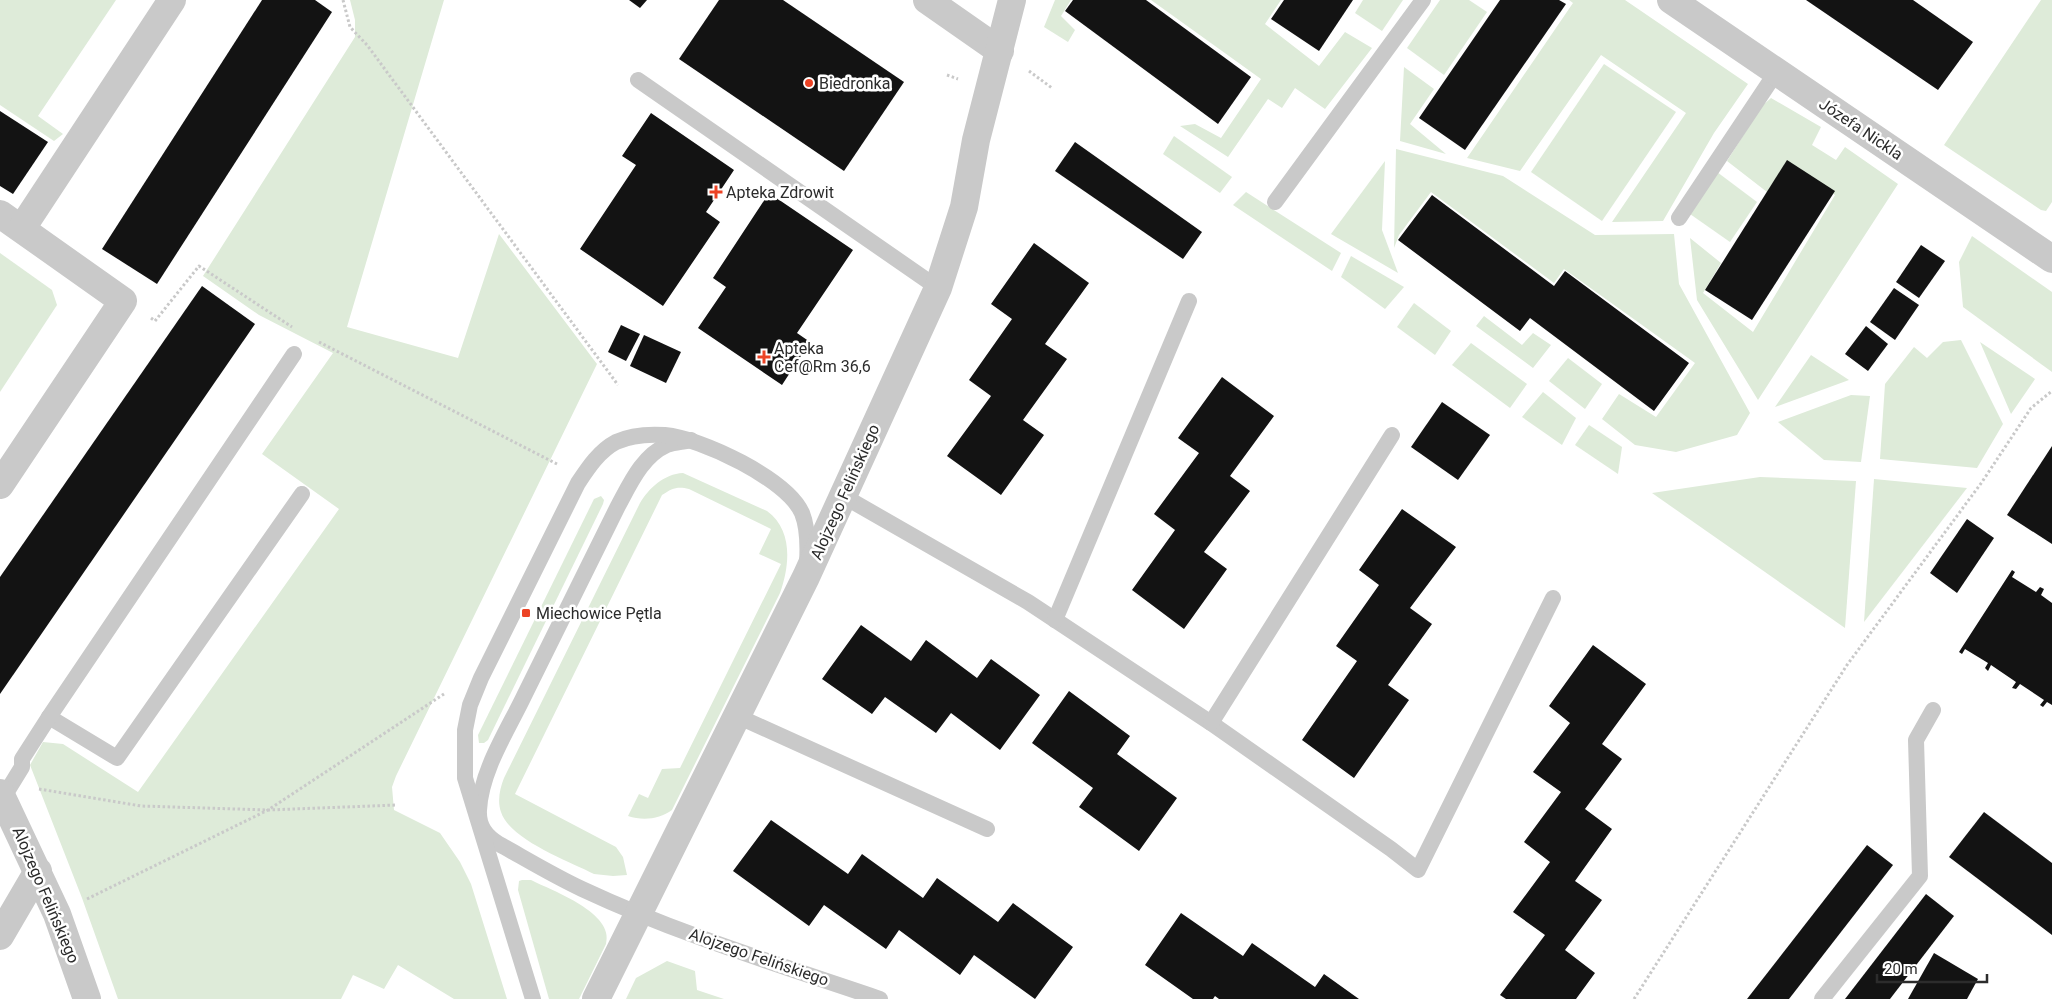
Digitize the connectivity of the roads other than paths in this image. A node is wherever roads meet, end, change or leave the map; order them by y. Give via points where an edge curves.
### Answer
1 (172, 0) edge
2 (927, 0) edge
3 (1012, 0) edge
4 (1423, 0) edge
5 (1671, 0) edge
6 (1000, 51) junction
7 (1776, 72) junction
8 (638, 80) dead end
9 (1275, 202) dead end
10 (1679, 218) dead end
11 (11, 221) edge
12 (2052, 259) edge
13 (938, 288) junction
14 (1189, 301) dead end
15 (294, 354) dead end
16 (1392, 435) dead end
17 (691, 440) junction
18 (0, 484) edge
19 (302, 494) dead end
20 (843, 496) junction
21 (806, 577) junction
22 (1553, 598) dead end
23 (1055, 620) junction
24 (1933, 710) dead end
25 (737, 716) junction
26 (49, 717) junction
27 (1211, 723) junction
28 (2, 796) edge
29 (481, 828) junction
30 (987, 829) dead end
31 (38, 871) junction
32 (638, 914) junction
33 (0, 936) edge
34 (87, 999) edge
35 (533, 999) edge
36 (596, 999) edge
37 (880, 999) edge
38 (1822, 999) edge

1 - 11 street
2 - 6 street
3 - 6 street
4 - 9 lane
5 - 7 street, Józefa Nickla
6 - 13 street, Alojzego Felińskiego via 976,140 964,207
7 - 10 lane
7 - 12 street, Józefa Nickla
8 - 13 lane
11 - 18 street via 123,300
13 - 20 street, Alojzego Felińskiego
14 - 23 lane
15 - 26 lane
16 - 27 lane
17 - 21 lane via 758,471 783,489 802,513 808,543
17 - 29 lane via 668,445 649,458 618,506 497,752 481,797
17 - 29 lane via 666,435 640,436 617,442 595,458 578,484 470,706 465,730 465,778
19 - 26 lane via 117,758
20 - 21 street, Alojzego Felińskiego
20 - 23 lane
21 - 25 street, Alojzego Felińskiego
22 - 27 lane via 1418,870
23 - 27 lane
24 - 38 lane via 1916,740 1920,876
25 - 30 lane
25 - 32 street, Alojzego Felińskiego
26 - 28 lane
28 - 31 street, Alojzego Felińskiego
29 - 32 lane via 507,849
29 - 35 lane
31 - 33 street
31 - 34 street, Alojzego Felińskiego
32 - 36 street, Alojzego Felińskiego
32 - 37 lane, Alojzego Felińskiego

